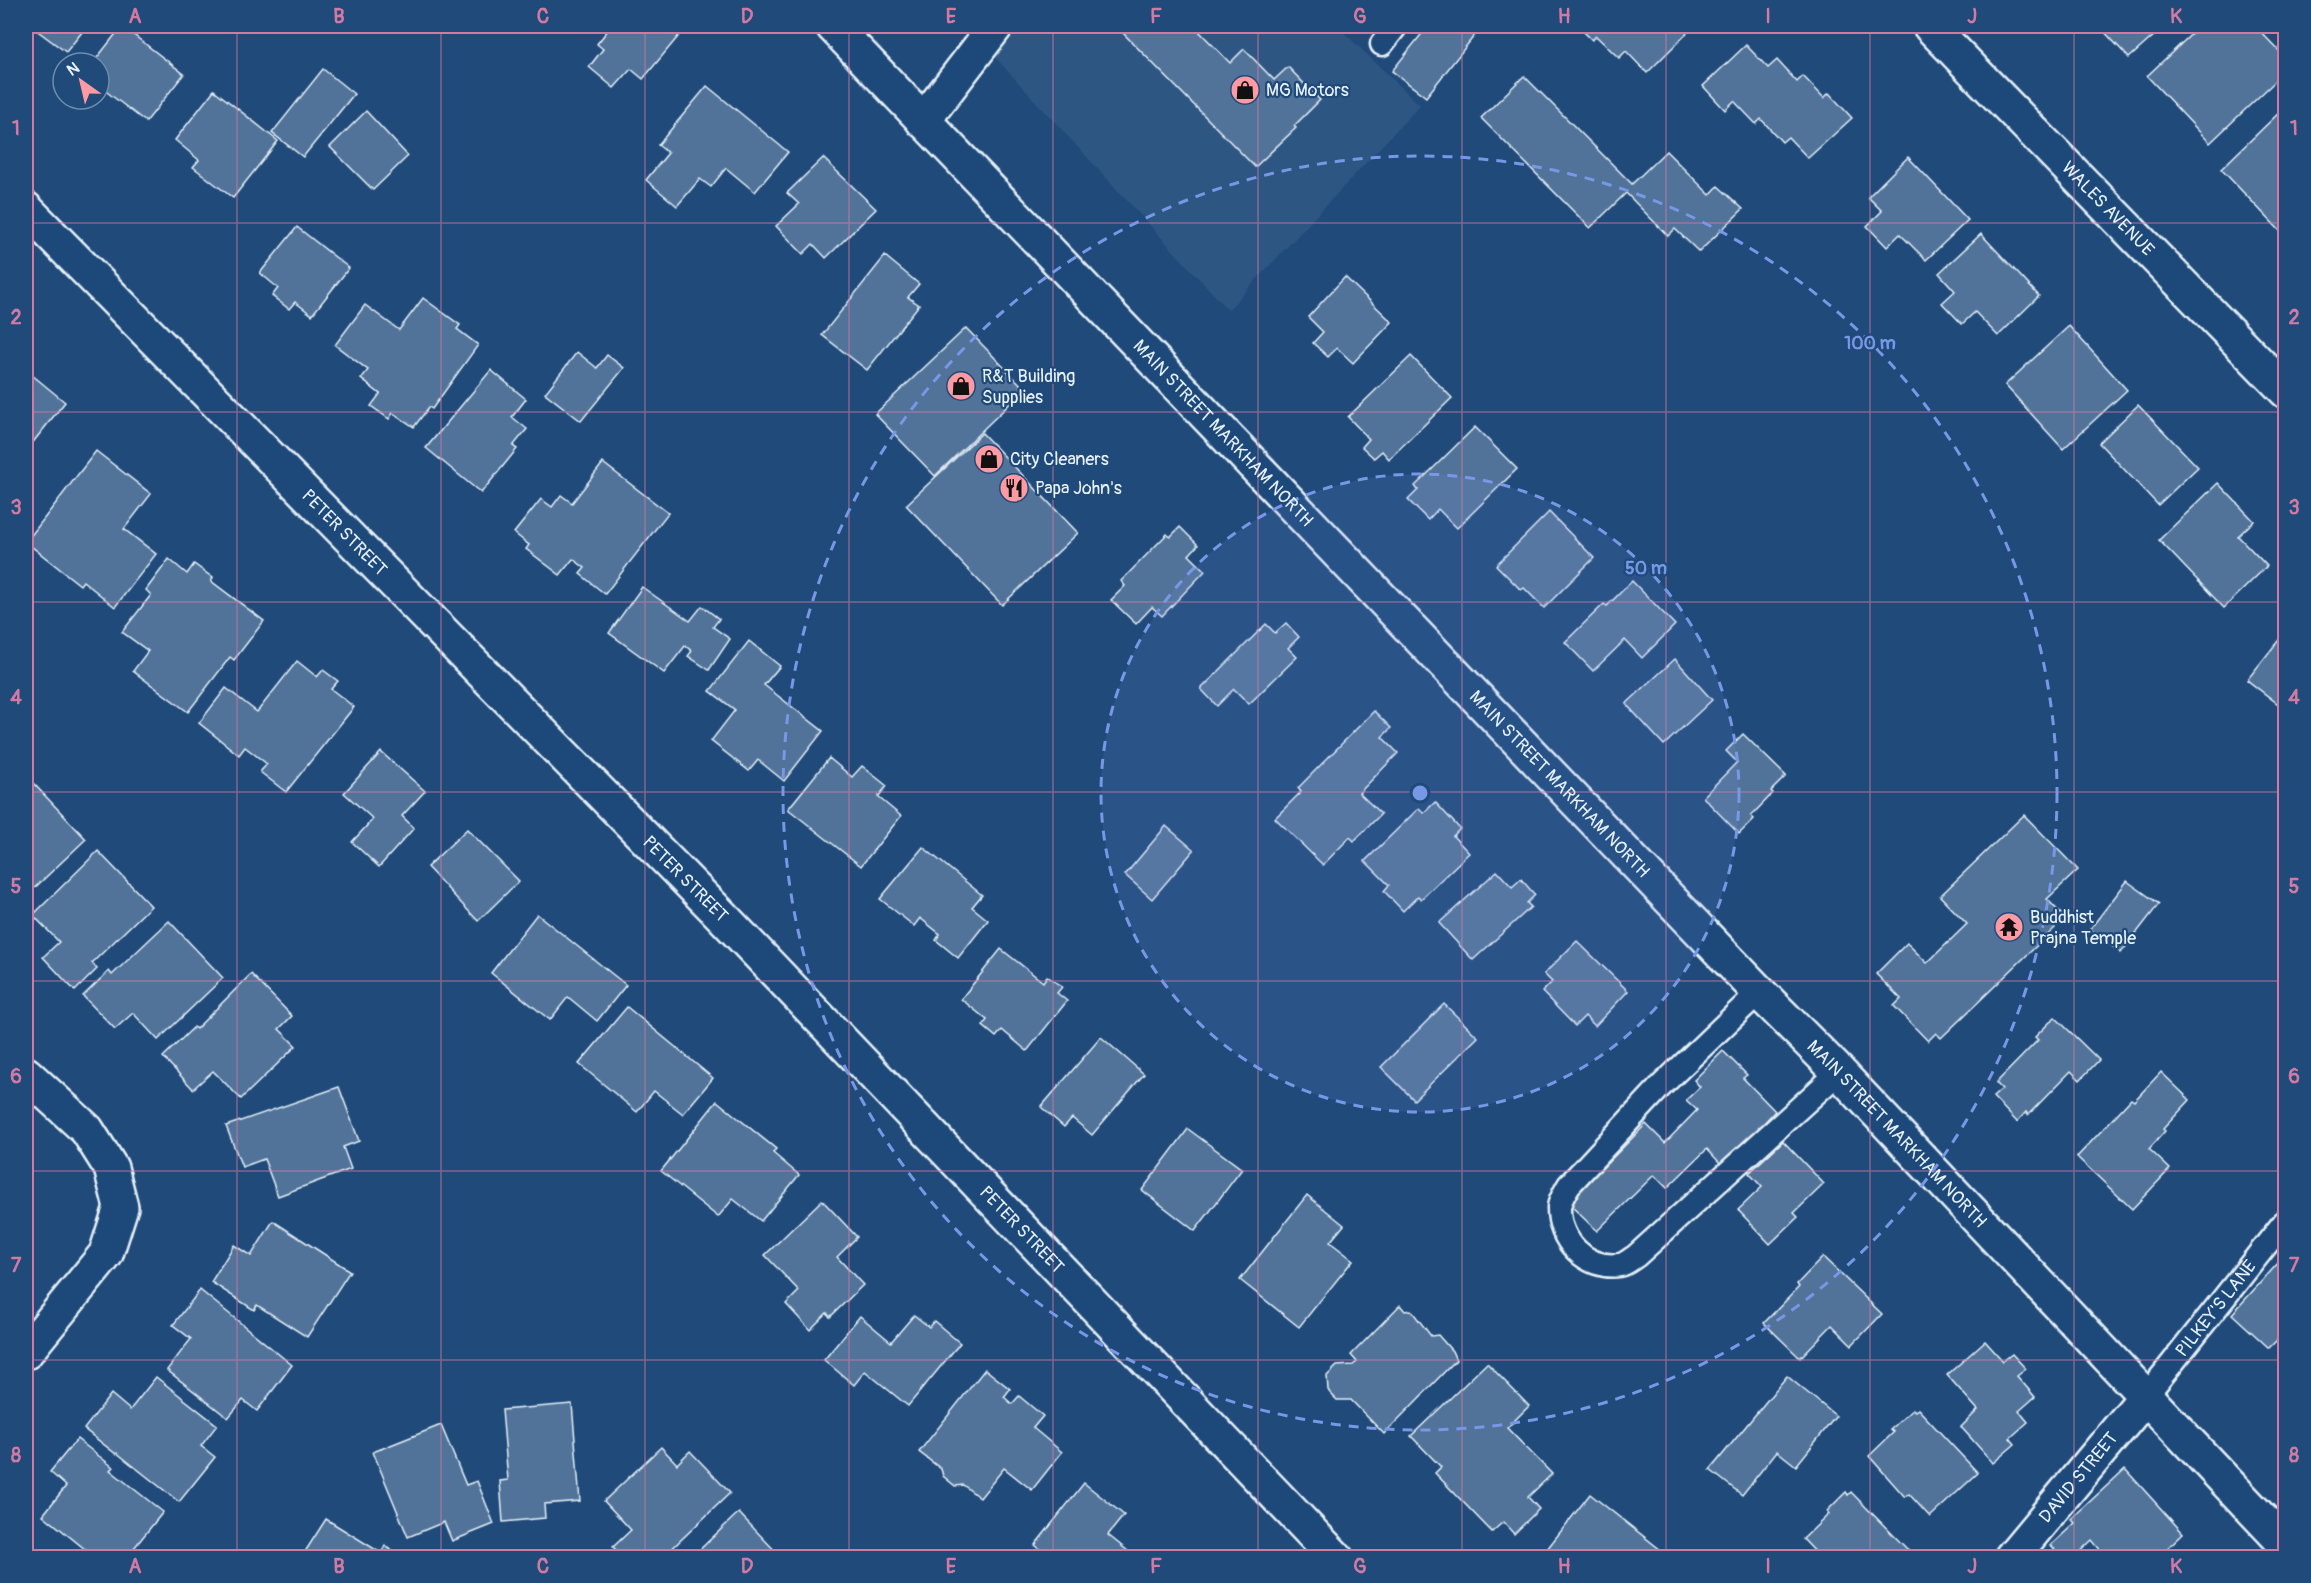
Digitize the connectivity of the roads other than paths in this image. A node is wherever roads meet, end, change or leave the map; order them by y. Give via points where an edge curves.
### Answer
1 (833, 26) edge
2 (996, 26) edge
3 (1396, 26) edge
4 (1930, 26) edge
5 (1382, 45) dead end
6 (923, 121) junction
7 (26, 209) edge
8 (2286, 391) edge
9 (1759, 992) junction
10 (1839, 1072) junction
11 (26, 1074) edge
12 (2286, 1220) edge
13 (26, 1352) edge
14 (2146, 1396) junction
15 (2286, 1545) edge
16 (1336, 1557) edge
17 (2011, 1557) edge

1 - 6 street, MAIN STREET MARKHAM NORTH
2 - 6 street
3 - 5 lane
4 - 8 street, WALES AVENUE
6 - 9 street, MAIN STREET MARKHAM NORTH
7 - 16 street, PETER STREET via 723,917
9 - 10 street, MAIN STREET MARKHAM NORTH
9 - 10 lane via 1661,1086 1569,1185 1559,1204 1561,1226 1570,1245 1589,1260 1606,1265 1622,1264 1636,1256
10 - 14 street, MAIN STREET MARKHAM NORTH
11 - 13 street via 87,1130 111,1168 121,1207 106,1254
12 - 14 lane, PILKEY'S LANE
14 - 15 street, MAIN STREET MARKHAM NORTH
14 - 17 street, DAVID STREET

